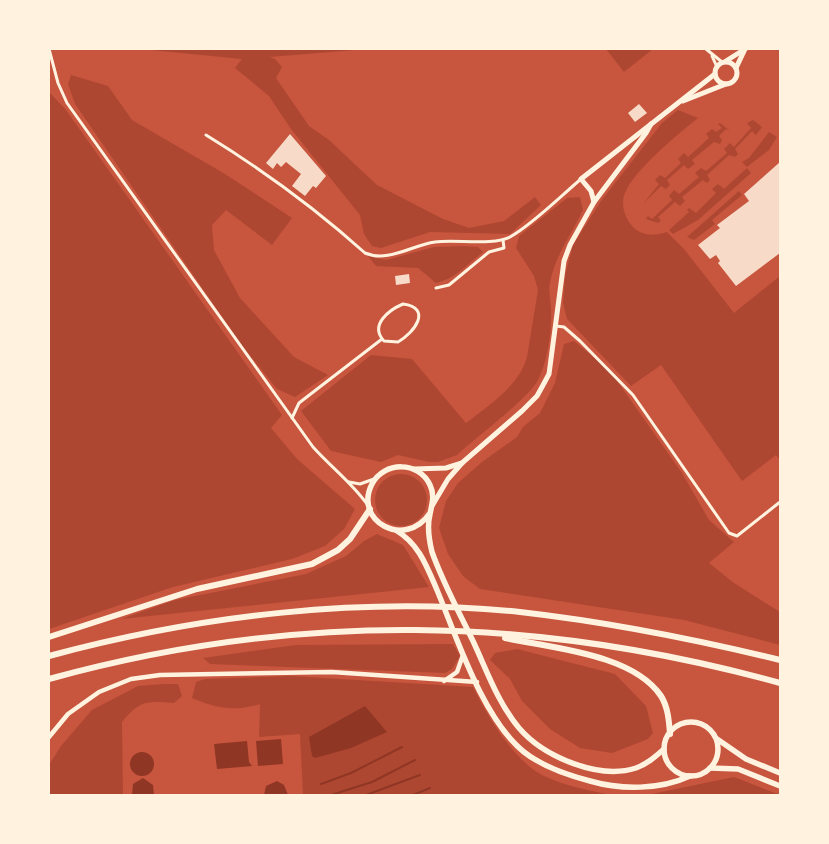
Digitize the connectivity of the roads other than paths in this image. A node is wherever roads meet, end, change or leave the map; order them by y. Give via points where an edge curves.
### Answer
1 (49, 49) edge
2 (706, 49) edge
3 (745, 49) edge
4 (711, 54) junction
5 (724, 62) junction
6 (716, 67) junction
7 (736, 68) junction
8 (715, 74) junction
9 (726, 84) junction
10 (677, 103) junction
11 (651, 123) junction
12 (206, 135) dead end
13 (581, 179) junction
14 (594, 202) junction
15 (503, 240) junction
16 (436, 288) dead end
17 (555, 326) junction
18 (382, 340) junction
19 (292, 418) junction
20 (462, 463) junction
21 (414, 469) junction
22 (374, 479) junction
23 (348, 481) junction
24 (780, 502) edge
25 (370, 508) junction
26 (431, 510) junction
27 (397, 531) junction
28 (479, 632) junction
29 (49, 637) edge
30 (464, 653) junction
31 (49, 656) edge
32 (780, 660) edge
33 (49, 678) edge
34 (444, 681) junction
35 (477, 682) junction
36 (780, 683) edge
37 (670, 734) junction
38 (49, 737) edge
39 (715, 738) junction
40 (664, 749) junction
41 (710, 768) junction
42 (780, 774) edge
43 (690, 776) junction
44 (780, 786) edge

1 - 19 street via 67,103
2 - 4 street
3 - 5 main road
3 - 7 main road
4 - 5 street
4 - 6 street
5 - 6 main road
5 - 7 main road via 732,63
6 - 8 main road
7 - 9 main road via 736,79
8 - 9 main road
8 - 10 main road
9 - 10 main road
10 - 11 main road
11 - 13 main road
11 - 14 main road
12 - 15 street via 300,198 373,256 438,242
13 - 14 main road via 592,191
13 - 15 street
14 - 17 main road via 564,261
15 - 16 street via 504,248 489,252 449,285
17 - 20 main road via 549,374 537,396
17 - 24 street via 564,327 580,341 633,395 729,533 737,536
18 - 18 street via 379,325 390,311 403,304 417,310 418,323 408,335 393,343
18 - 19 street via 299,403
19 - 23 street via 323,458
20 - 21 main road via 446,468
20 - 26 main road via 448,479
21 - 22 highway via 388,468
21 - 26 highway via 430,485
22 - 23 street via 360,484
22 - 25 highway via 369,492
23 - 25 street
25 - 27 highway via 380,524
25 - 29 highway via 350,539 338,550 312,564 197,589
26 - 27 highway via 420,525
26 - 40 highway via 429,535 432,551 445,583 499,698 520,729 534,742 564,759 602,770 636,768 648,763
27 - 30 highway via 410,540 426,564
28 - 33 highway via 323,631 207,643
28 - 36 highway via 633,649
28 - 37 highway via 591,656 627,669 640,676 661,697
30 - 34 street via 457,672
30 - 35 highway
31 - 32 highway via 136,635 250,616 341,609 434,607 519,612 644,630
34 - 35 street
34 - 38 street via 324,672 160,674 131,679 99,692 68,714
35 - 43 highway via 512,741 558,771 599,784 638,787 675,783
37 - 39 highway via 676,727 694,723 710,730
37 - 40 highway
39 - 41 highway via 718,754
39 - 42 highway via 746,759
40 - 43 highway via 675,771
41 - 43 highway via 698,776
41 - 44 highway via 738,769

